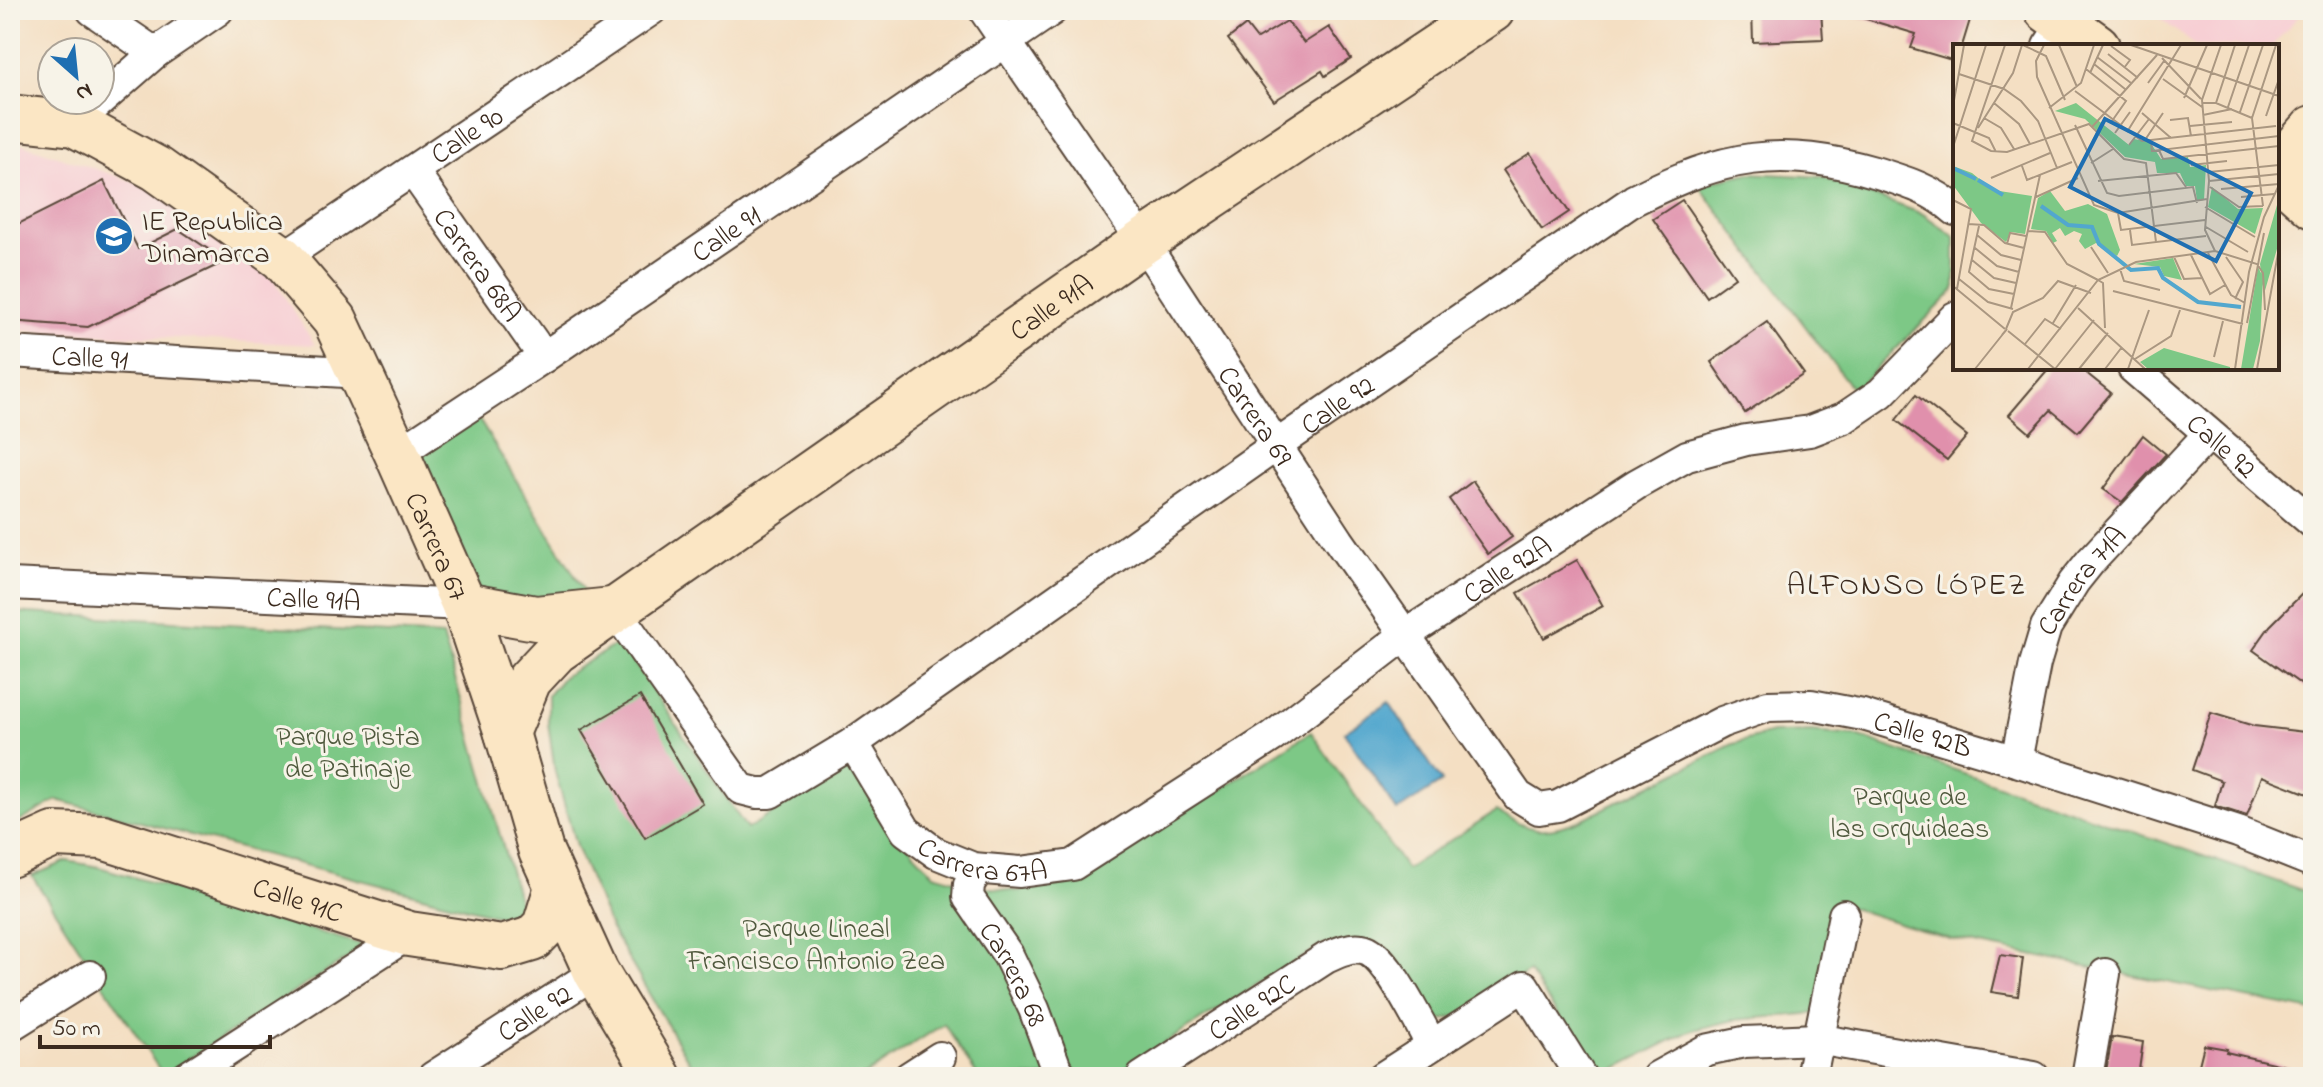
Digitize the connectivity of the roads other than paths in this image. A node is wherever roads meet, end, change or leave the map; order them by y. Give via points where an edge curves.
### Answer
1 (92, 10) edge
2 (218, 10) edge
3 (651, 10) edge
4 (984, 10) edge
5 (1052, 10) edge
6 (1492, 10) edge
7 (1006, 41) junction
8 (155, 53) junction
9 (10, 117) edge
10 (74, 124) junction
11 (2313, 128) edge
12 (2279, 170) edge
13 (413, 171) junction
14 (2279, 174) edge
15 (1949, 193) edge
16 (2313, 206) edge
17 (1143, 242) junction
18 (282, 258) junction
19 (1953, 319) edge
20 (10, 352) edge
21 (544, 357) junction
22 (2135, 370) edge
23 (361, 373) junction
24 (2209, 434) junction
25 (1277, 445) junction
26 (397, 454) junction
27 (2313, 523) edge
28 (10, 584) edge
29 (464, 605) junction
30 (615, 610) junction
31 (1405, 635) junction
32 (507, 733) junction
33 (853, 743) junction
34 (2016, 761) junction
35 (1539, 809) joint
36 (10, 855) edge
37 (2313, 862) edge
38 (1073, 865) joint
39 (976, 873) dead end
40 (557, 887) junction
41 (1844, 915) dead end
42 (409, 934) junction
43 (596, 972) junction
44 (2105, 974) dead end
45 (90, 976) dead end
46 (10, 1026) edge
47 (1817, 1039) junction
48 (1431, 1044) junction
49 (940, 1057) dead end
50 (1951, 1070) edge
51 (1666, 1075) edge
52 (187, 1077) edge
53 (433, 1077) edge
54 (659, 1077) edge
55 (909, 1077) edge
56 (1063, 1077) edge
57 (1142, 1077) edge
58 (1383, 1077) edge
59 (1581, 1077) edge
60 (1811, 1077) edge
61 (2034, 1077) edge
62 (2087, 1077) edge

1 - 8 street
2 - 8 street
3 - 13 street, Calle 90
4 - 7 street, Carrera 69
5 - 7 street, Calle 91
6 - 17 street, Calle 91A
7 - 17 street, Carrera 69
7 - 21 street, Calle 91
8 - 10 street
9 - 10 street
10 - 18 street, Carrera 67 via 157,169
11 - 12 street
13 - 18 street, Calle 90
13 - 21 street, Carrera 68A
14 - 16 street
15 - 25 street, Calle 92 via 1854,166 1773,155 1680,178 1634,200
17 - 25 street, Carrera 69
17 - 30 street, Calle 91A
18 - 23 street, Carrera 67 via 335,320
19 - 31 street, Calle 92A via 1881,393 1844,418 1810,431 1687,456
20 - 23 street, Calle 91
21 - 26 street, Calle 91
22 - 24 street, Calle 92
23 - 26 street, Carrera 67
24 - 27 street, Calle 92
24 - 34 street, Carrera 71A via 2090,562 2046,627
25 - 31 street, Carrera 69
25 - 33 street, Calle 92
26 - 29 street, Carrera 67
28 - 29 street, Calle 91A
29 - 30 street, Calle 91A via 536,618
29 - 32 street, Carrera 67
30 - 32 street, Calle 91A via 556,651 529,680
30 - 33 street, Calle 92 via 741,789 770,793
31 - 35 street, Carrera 69 via 1518,796
31 - 38 street, Calle 92A via 1272,737
32 - 40 street, Carrera 67 via 541,851
33 - 38 street, Carrera 67A via 906,831 936,853 989,870
34 - 35 street, Calle 92B via 1863,715 1811,705 1768,706 1722,722 1558,806
34 - 37 street, Calle 92B via 2238,832
36 - 42 street, Calle 91C via 54,835 103,837
39 - 56 street, Carrera 68 via 968,897 1008,955
40 - 42 street, Calle 91C via 545,926 532,939 502,948
40 - 43 street, Carrera 67
41 - 47 street
42 - 52 street
43 - 53 street, Calle 92
43 - 54 street, Carrera 67
44 - 62 street
45 - 46 street
47 - 50 street
47 - 51 street via 1744,1042 1706,1050
47 - 60 street
48 - 57 street, Calle 92C via 1382,961 1365,949 1345,950
48 - 58 street
48 - 59 street via 1524,986
49 - 55 street
50 - 61 street

